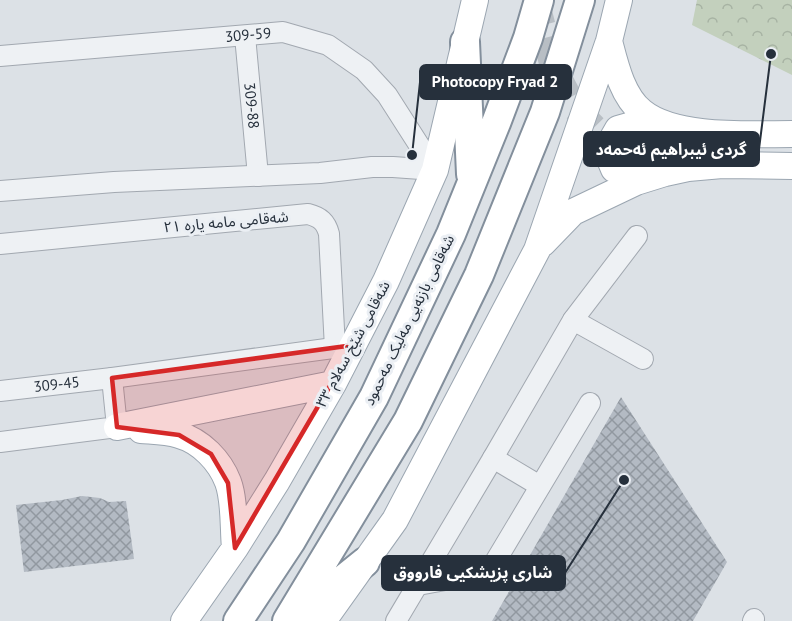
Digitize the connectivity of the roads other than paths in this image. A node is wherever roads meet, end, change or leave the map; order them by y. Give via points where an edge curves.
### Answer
1 (475, 0) edge
2 (539, 0) edge
3 (580, 0) edge
4 (619, 0) edge
5 (245, 36) junction
6 (609, 41) junction
7 (465, 42) junction
8 (0, 56) edge
9 (671, 126) junction
10 (792, 134) edge
11 (703, 147) tunnel mouth
12 (792, 148) edge
13 (792, 166) edge
14 (435, 170) junction
15 (665, 173) junction
16 (258, 176) junction
17 (471, 183) junction
18 (0, 191) edge
19 (637, 236) dead end
20 (0, 244) edge
21 (537, 250) junction
22 (573, 320) junction
23 (345, 346) junction
24 (643, 359) dead end
25 (112, 378) junction
26 (333, 384) junction
27 (0, 391) edge
28 (590, 404) dead end
29 (117, 427) junction
30 (0, 442) edge
31 (493, 458) junction
32 (540, 486) junction
33 (234, 548) junction
34 (365, 562) junction
35 (418, 585) junction
36 (184, 621) edge
37 (238, 621) edge
38 (287, 621) edge
39 (292, 621) edge
40 (323, 621) edge
41 (396, 621) edge

1 - 7 main road, شەقامی شێخ سەلام ٣٣
2 - 17 highway, شەقامی بازنەیی مەلیک مەحمود
3 - 38 highway via 545,112 479,275 408,421
4 - 6 main road
5 - 8 street, 309-59
5 - 14 street, 309-59 via 283,32 328,45 364,70 387,95
5 - 16 street, 309-88
6 - 9 main road via 616,69 640,111
6 - 21 main road
7 - 14 main road, شەقامی شێخ سەلام ٣٣
7 - 17 highway
9 - 10 main road via 703,132
9 - 15 main road via 632,125 618,129 610,143 609,157 615,169 623,173
11 - 12 main road
13 - 15 main road via 722,165
14 - 16 street via 393,166
14 - 23 main road, شەقامی شێخ سەلام ٣٣ via 386,281
15 - 21 main road via 628,185 573,212
16 - 18 street
17 - 37 highway, شەقامی بازنەیی مەلیک مەحمود via 374,397 291,541
19 - 22 street
20 - 23 street, شەقامی مامە یارە ٢١ via 316,216 329,234
21 - 34 main road via 395,520
22 - 24 street
22 - 31 street
23 - 25 street, 309-45
23 - 26 main road, شەقامی شێخ سەلام ٣٣
25 - 27 street, 309-45
25 - 29 street
26 - 29 main road
26 - 33 main road, شەقامی شێخ سەلام ٣٣
28 - 32 street
29 - 30 street
29 - 33 main road via 179,435 211,454 228,483
31 - 32 street
31 - 35 street
32 - 35 street via 489,572
33 - 36 main road, شەقامی شێخ سەلام ٣٣
34 - 39 highway
34 - 40 main road
35 - 41 street

